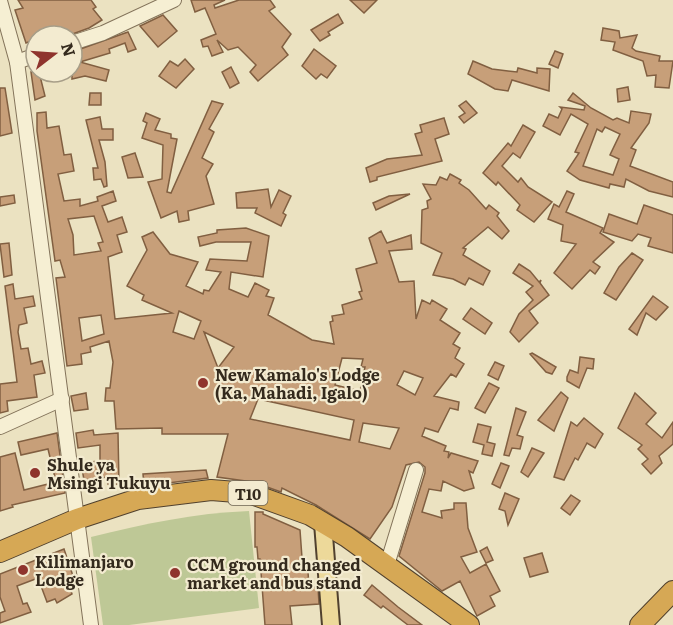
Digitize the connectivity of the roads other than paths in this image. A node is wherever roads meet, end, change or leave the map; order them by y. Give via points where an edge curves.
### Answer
1 (174, 0) edge
2 (0, 1) edge
3 (84, 39) edge
4 (24, 59) edge
5 (17, 62) junction
6 (62, 399) junction
7 (0, 427) edge
8 (416, 470) dead end
9 (77, 519) junction
10 (323, 523) junction
11 (0, 552) edge
12 (387, 565) junction
13 (673, 591) edge
14 (650, 622) edge
15 (91, 625) edge
16 (331, 625) edge
17 (469, 625) edge

1 - 3 street
2 - 5 street
4 - 5 street
5 - 6 street
6 - 7 street
6 - 9 street
8 - 12 street
9 - 10 highway, T10 via 138,499 211,490 249,493
9 - 11 highway, T10
9 - 15 street
10 - 12 highway, T10
10 - 16 main road
12 - 17 highway, T10
13 - 14 highway

